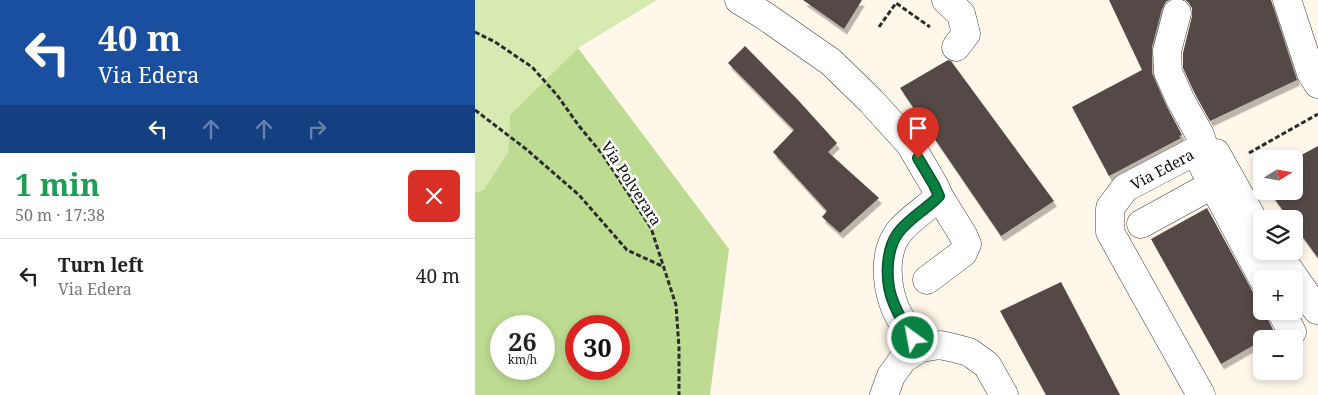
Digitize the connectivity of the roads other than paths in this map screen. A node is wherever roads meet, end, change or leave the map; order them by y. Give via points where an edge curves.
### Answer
1 (739, 0) edge
2 (946, 0) edge
3 (1287, 0) edge
4 (1177, 13) dead end
5 (956, 47) road end
6 (1314, 79) edge
7 (1199, 148) junction
8 (1212, 185) junction
9 (939, 196) junction
10 (1253, 219) edge
11 (1141, 224) dead end
12 (1281, 260) edge
13 (1258, 270) edge
14 (927, 280) dead end
15 (1317, 310) edge
16 (921, 348) junction
17 (884, 395) edge
18 (1004, 395) edge
19 (1201, 395) edge

1 - 9 street via 831,62 871,101 910,144
2 - 5 street via 961,14 966,34
3 - 6 street
4 - 7 street, Via Edera via 1167,51 1168,72 1200,135
7 - 8 street
7 - 10 street via 1216,153
7 - 19 street, Via Edera via 1125,188 1110,208 1110,232
8 - 11 street
8 - 13 street
9 - 14 street via 967,244 963,253
9 - 16 street via 898,233 889,252 887,275 893,303
12 - 15 street
16 - 17 street via 903,359 891,376
16 - 18 street via 940,346 969,352 987,365

